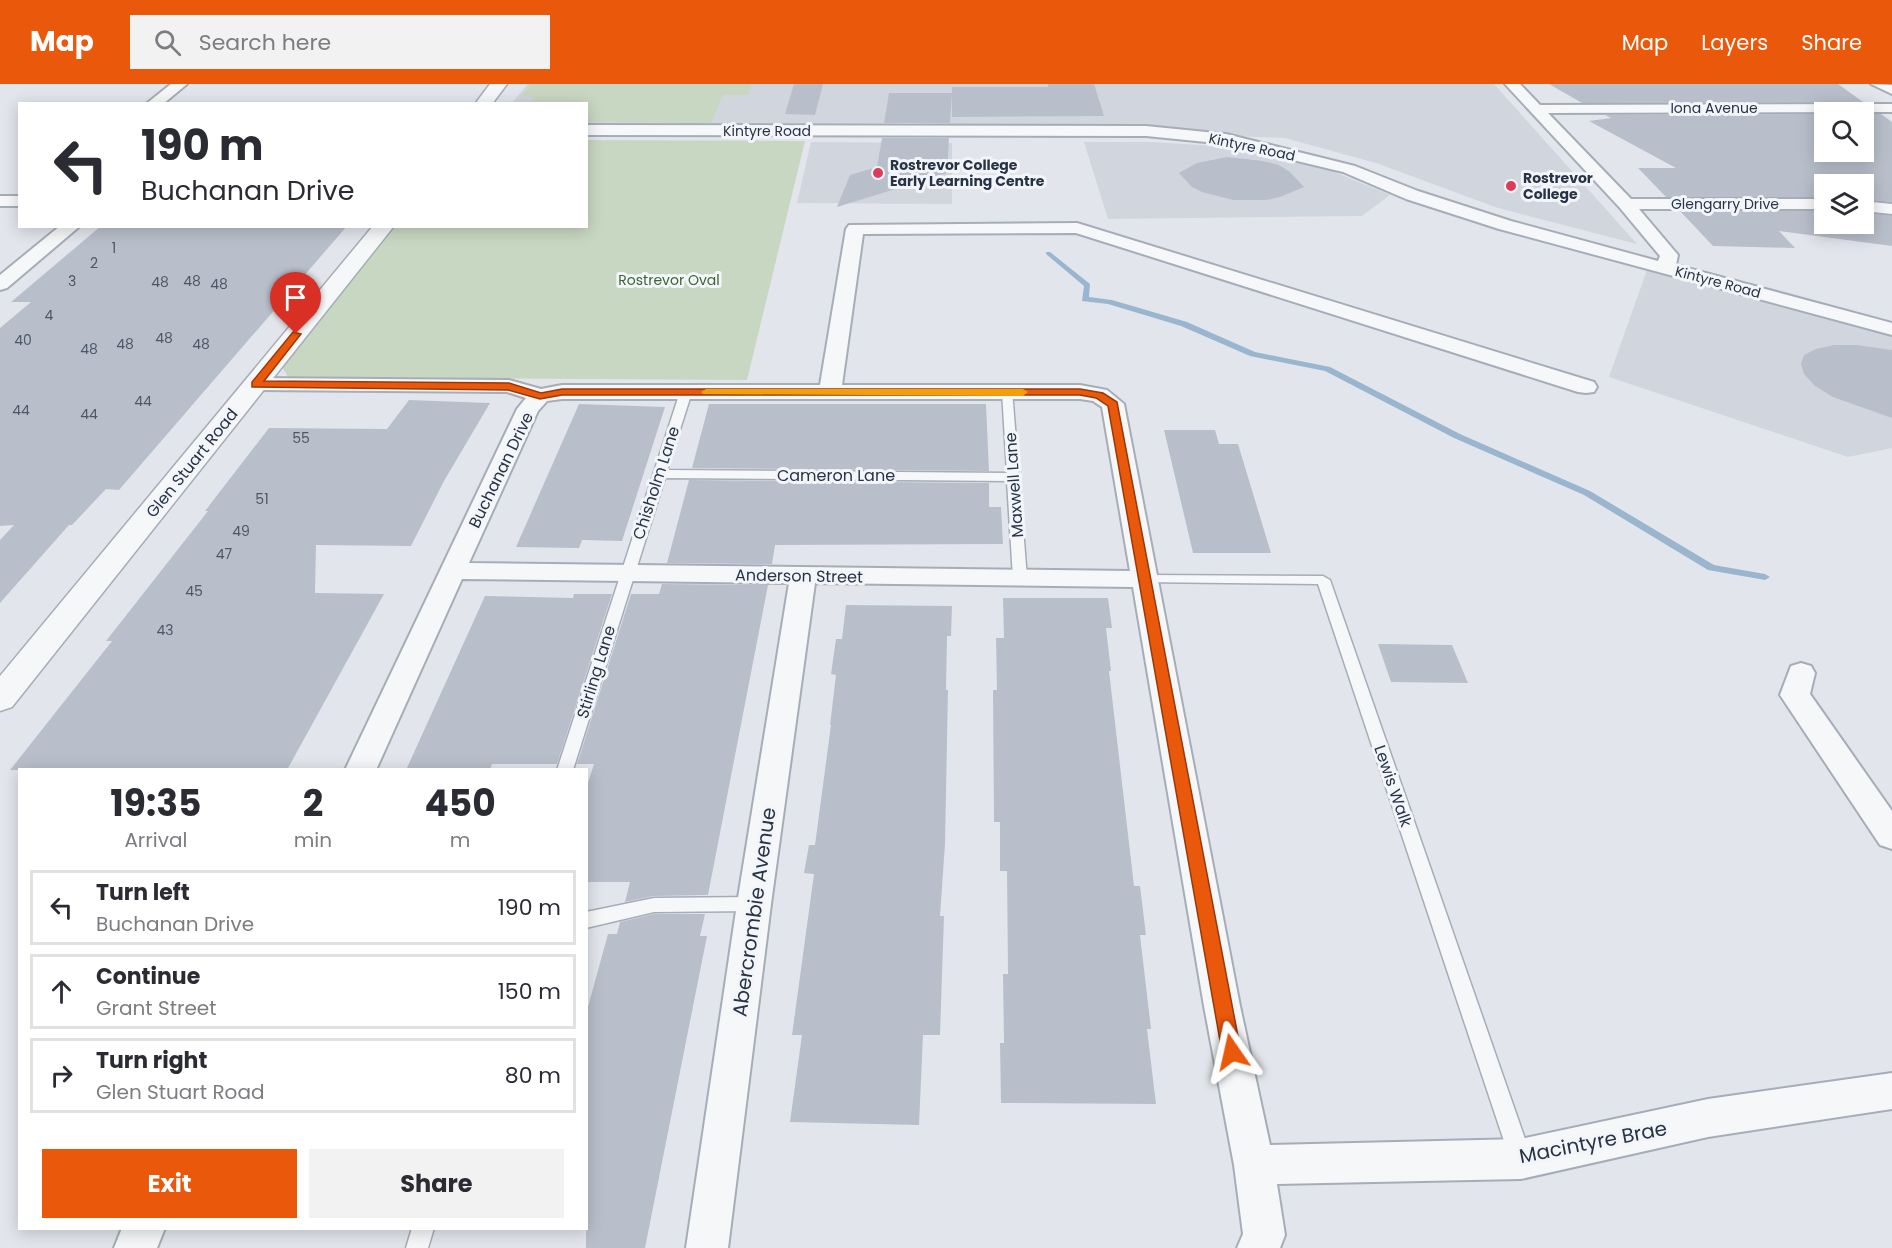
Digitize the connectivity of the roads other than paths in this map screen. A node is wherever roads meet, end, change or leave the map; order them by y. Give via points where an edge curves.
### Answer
1 (180, 84) edge
2 (499, 84) edge
3 (1512, 84) edge
4 (1878, 84) edge
5 (1892, 90) edge
6 (156, 102) edge
7 (485, 102) edge
8 (1892, 108) edge
9 (1536, 109) junction
10 (588, 130) edge
11 (0, 201) edge
12 (18, 201) edge
13 (1626, 204) junction
14 (1814, 204) edge
15 (1874, 207) edge
16 (1892, 209) edge
17 (70, 228) edge
18 (382, 228) edge
19 (1666, 268) junction
20 (0, 284) edge
21 (1892, 329) edge
22 (256, 384) junction
23 (1586, 387) dead end
24 (686, 392) junction
25 (830, 392) junction
26 (1008, 392) junction
27 (540, 396) junction
28 (659, 474) junction
29 (1013, 477) junction
30 (452, 571) junction
31 (627, 573) junction
32 (802, 576) junction
33 (1020, 578) junction
34 (1145, 579) junction
35 (1801, 673) dead end
36 (0, 699) edge
37 (361, 768) edge
38 (566, 768) edge
39 (1892, 836) edge
40 (754, 904) junction
41 (588, 920) edge
42 (1892, 1091) edge
43 (1521, 1159) junction
44 (1254, 1165) junction
45 (143, 1230) edge
46 (422, 1230) edge
47 (135, 1248) edge
48 (417, 1248) edge
49 (707, 1248) edge
50 (1258, 1248) edge

1 - 6 street
2 - 7 street
3 - 9 street
4 - 5 street
8 - 9 street, Iona Avenue
9 - 13 street
10 - 19 street, Kintyre Road via 1146,130 1226,139 1349,169 1412,195 1505,225
11 - 12 street
13 - 14 street, Glengarry Drive
13 - 19 street via 1670,255
15 - 16 street
17 - 20 street
18 - 22 street, Glen Stuart Road
19 - 21 street, Kintyre Road
22 - 27 street via 509,387
22 - 36 street, Glen Stuart Road
23 - 25 street via 1077,228 855,228
24 - 25 street, Buchanan Drive
24 - 27 street, Buchanan Drive via 562,392
24 - 28 lane, Chisholm Lane
25 - 26 street, Buchanan Drive
26 - 29 lane, Maxwell Lane
26 - 34 street, Buchanan Drive via 1080,392 1099,395 1113,404
27 - 30 street, Buchanan Drive via 528,410
28 - 29 lane, Cameron Lane
28 - 31 lane, Chisholm Lane
29 - 33 lane, Maxwell Lane
30 - 31 street, Anderson Street
30 - 37 street, Buchanan Drive
31 - 32 street, Anderson Street
31 - 38 lane, Stirling Lane
32 - 33 street, Anderson Street
32 - 40 street, Abercrombie Avenue
33 - 34 street, Anderson Street
34 - 43 lane, Lewis Walk via 1323,580
34 - 44 street, Buchanan Drive
35 - 39 street via 1795,695
40 - 41 lane via 654,905
40 - 49 street, Abercrombie Avenue
42 - 43 street, Macintyre Brae via 1708,1118
43 - 44 street, Macintyre Brae
44 - 50 street, Buchanan Drive via 1264,1235
45 - 47 street
46 - 48 lane

